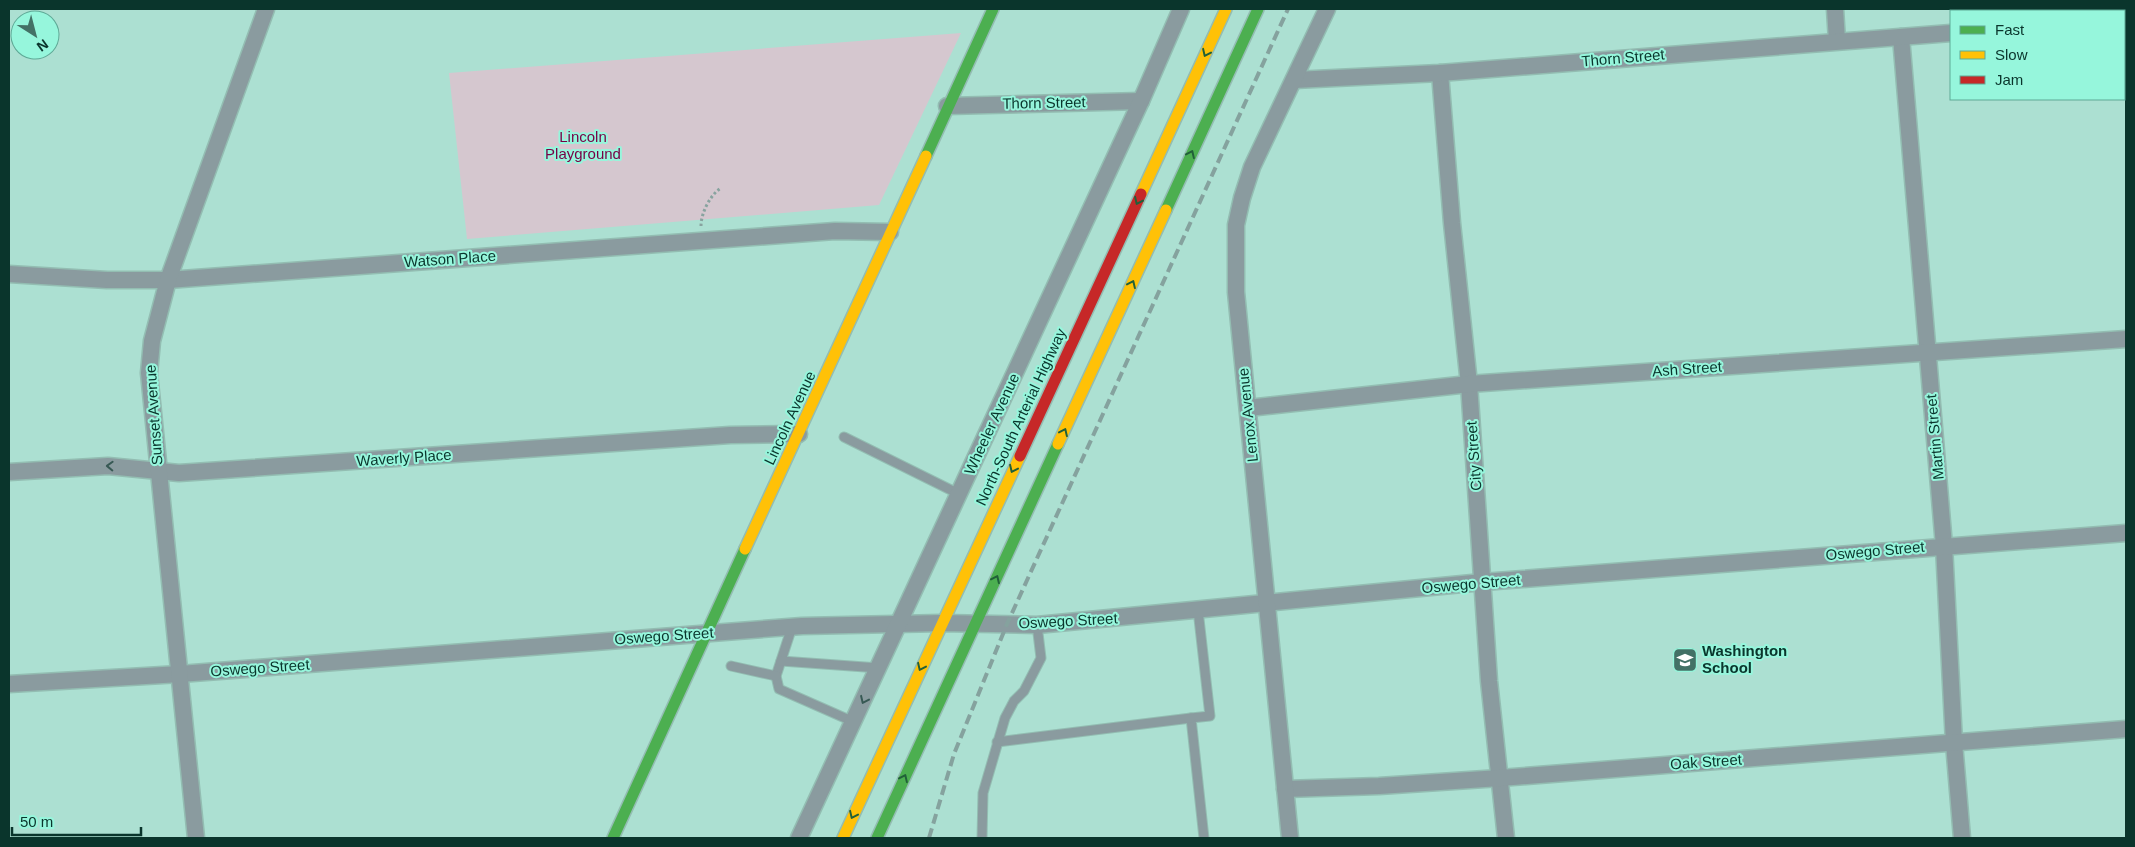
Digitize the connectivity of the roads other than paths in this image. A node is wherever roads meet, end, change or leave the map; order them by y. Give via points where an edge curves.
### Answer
1 (266, 9) edge
2 (993, 9) edge
3 (1181, 9) edge
4 (1226, 9) edge
5 (1258, 9) edge
6 (1327, 9) edge
7 (1835, 9) edge
8 (1950, 33) edge
9 (1901, 37) junction
10 (1837, 41) junction
11 (1440, 73) junction
12 (1294, 80) junction
13 (1141, 101) junction
14 (947, 106) junction
15 (890, 232) junction
16 (9, 274) edge
17 (168, 280) junction
18 (2126, 338) edge
19 (1927, 351) junction
20 (1469, 384) junction
21 (1248, 408) junction
22 (799, 434) junction
23 (844, 437) dead end
24 (158, 470) junction
25 (9, 472) edge
26 (960, 494) junction
27 (2126, 533) edge
28 (1944, 546) junction
29 (1483, 582) junction
30 (1266, 603) junction
31 (1198, 610) junction
32 (942, 623) junction
33 (900, 624) junction
34 (976, 624) junction
35 (1037, 625) junction
36 (792, 627) junction
37 (707, 633) junction
38 (781, 661) junction
39 (731, 666) dead end
40 (879, 668) junction
41 (180, 674) junction
42 (776, 676) junction
43 (9, 684) edge
44 (1191, 718) junction
45 (854, 722) junction
46 (2126, 729) edge
47 (997, 742) junction
48 (1954, 742) junction
49 (1500, 778) junction
50 (1285, 789) junction
51 (196, 838) edge
52 (609, 838) edge
53 (800, 838) edge
54 (843, 838) edge
55 (877, 838) edge
56 (982, 838) edge
57 (1204, 838) edge
58 (1290, 838) edge
59 (1506, 838) edge
60 (1962, 838) edge

1 - 17 street, Sunset Avenue
2 - 14 main road, Lincoln Avenue
3 - 13 street, Wheeler Avenue
4 -> 32 main road, North-South Arterial Highway
34 -> 5 main road
6 - 12 street, Lenox Avenue
7 - 10 street
8 - 9 street, Thorn Street
9 - 10 street, Thorn Street
9 - 19 street, Martin Street
10 - 11 street, Thorn Street
11 - 12 street, Thorn Street
11 - 20 street, City Street
12 - 21 street, Lenox Avenue via 1252,167 1236,225 1236,292
13 - 14 street, Thorn Street
13 - 26 street, Wheeler Avenue
14 - 15 main road, Lincoln Avenue
15 - 17 street, Watson Place via 835,231
15 - 22 main road, Lincoln Avenue
16 - 17 street, Watson Place
17 - 24 street, Sunset Avenue via 152,341 149,373
18 - 19 street, Ash Street
19 - 20 street, Ash Street
19 - 28 street, Martin Street
20 - 21 street, Ash Street
20 - 29 street, City Street
21 - 30 street, Lenox Avenue
22 - 24 street, Waverly Place via 730,435 179,473
22 - 37 main road, Lincoln Avenue
23 - 26 lane
24 -> 25 street, Waverly Place via 108,466
24 - 41 street, Sunset Avenue
26 - 33 street, Wheeler Avenue
27 - 28 street, Oswego Street
28 - 29 street, Oswego Street
28 - 48 street, Martin Street
29 - 30 street, Oswego Street
29 - 49 street, City Street via 1489,681
30 - 31 street, Oswego Street
30 - 50 street, Lenox Avenue
31 - 35 street, Oswego Street
31 - 44 lane via 1210,716
32 - 33 street, Oswego Street
32 - 34 street, Oswego Street
32 -> 54 main road, North-South Arterial Highway
33 - 36 street, Oswego Street
33 - 40 street, Wheeler Avenue
34 - 35 street, Oswego Street
55 -> 34 main road
35 - 47 lane via 1041,658 1024,691 1009,710
36 - 37 street, Oswego Street
36 - 38 lane
37 - 41 street, Oswego Street
37 - 52 main road, Lincoln Avenue
38 - 40 lane
38 - 42 lane
39 - 42 lane
40 -> 45 street, Wheeler Avenue
41 - 43 street, Oswego Street
41 - 51 street, Sunset Avenue
42 - 45 lane via 779,689
44 - 47 lane
44 - 57 lane
45 - 53 street, Wheeler Avenue
46 - 48 street, Oak Street
47 - 56 lane via 983,793
48 - 49 street, Oak Street
48 - 60 street, Martin Street
49 - 50 street, Oak Street
49 - 59 street, City Street
50 - 58 street, Lenox Avenue

